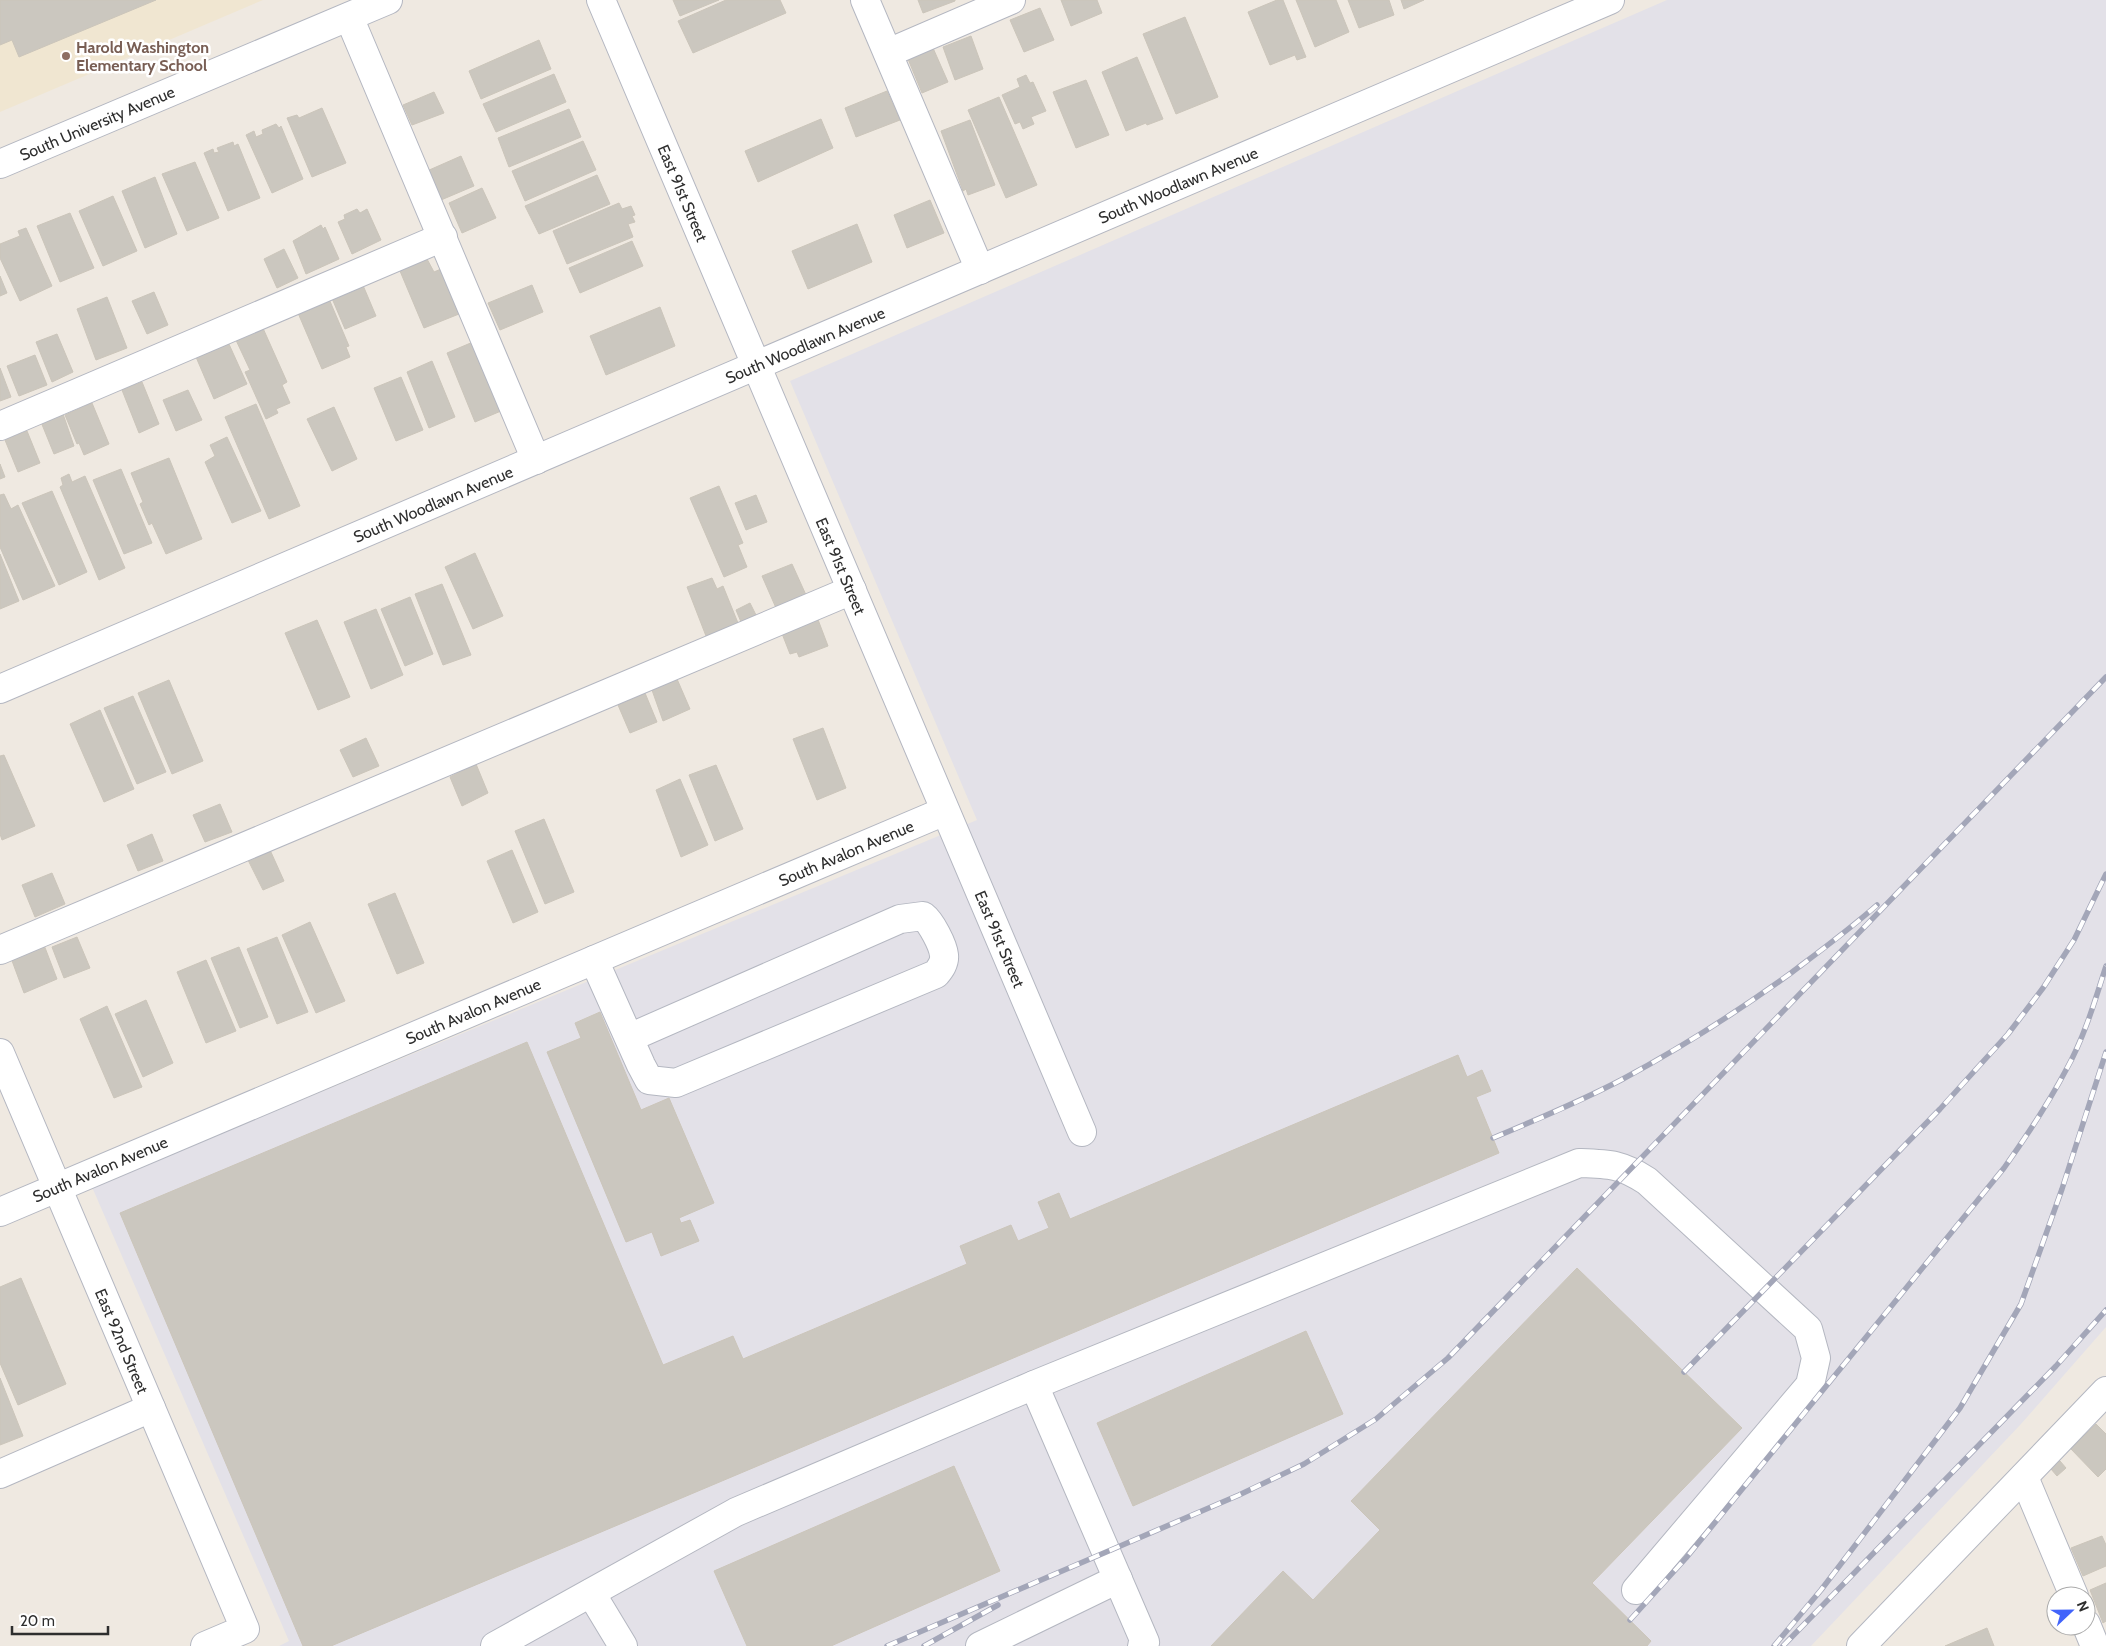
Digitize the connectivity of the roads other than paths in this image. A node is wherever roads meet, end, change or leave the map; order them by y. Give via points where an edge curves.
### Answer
1 (388, 0) edge
2 (601, 0) edge
3 (865, 0) edge
4 (1011, 0) edge
5 (1610, 0) edge
6 (349, 17) junction
7 (888, 53) junction
8 (0, 164) edge
9 (442, 237) junction
10 (980, 270) junction
11 (756, 366) junction
12 (0, 426) edge
13 (536, 460) junction
14 (852, 590) junction
15 (0, 689) edge
16 (945, 811) junction
17 (0, 950) edge
18 (594, 960) junction
19 (629, 1038) junction
20 (0, 1053) edge
21 (1082, 1132) dead end
22 (57, 1187) junction
23 (0, 1212) edge
24 (1034, 1385) junction
25 (2106, 1391) edge
26 (151, 1408) junction
27 (0, 1474) edge
28 (2024, 1477) junction
29 (1118, 1579) junction
30 (2070, 1586) edge
31 (1636, 1590) dead end
32 (591, 1593) junction
33 (205, 1646) edge
34 (494, 1646) edge
35 (623, 1646) edge
36 (980, 1646) edge
37 (1142, 1646) edge
38 (1861, 1646) edge

1 - 6 street, South University Avenue
2 - 11 street, East 91st Street
3 - 7 street
4 - 7 street
5 - 10 street, South Woodlawn Avenue
6 - 8 street, South University Avenue
6 - 9 street
7 - 10 street
9 - 12 street
9 - 13 street
10 - 11 street, South Woodlawn Avenue
11 - 13 street, South Woodlawn Avenue
11 - 14 street, East 91st Street
13 - 15 street, South Woodlawn Avenue
14 - 16 street, East 91st Street
14 - 17 street
16 - 18 street, South Avalon Avenue
16 - 21 street, East 91st Street
18 - 19 street
18 - 22 street, South Avalon Avenue
19 - 19 street via 650,1080 676,1083 936,974 944,955 931,922 923,916 900,919
20 - 22 street, East 92nd Street
22 - 23 street, South Avalon Avenue
22 - 26 street, East 92nd Street
24 - 29 street
24 - 31 street via 1579,1163 1613,1164 1647,1181 1808,1328 1816,1358 1810,1385
24 - 32 street via 736,1512
25 - 28 street
26 - 27 street
26 - 33 street, East 92nd Street via 245,1629
28 - 30 street
28 - 38 street
29 - 36 street
29 - 37 street via 1146,1642
32 - 34 street
32 - 35 street

